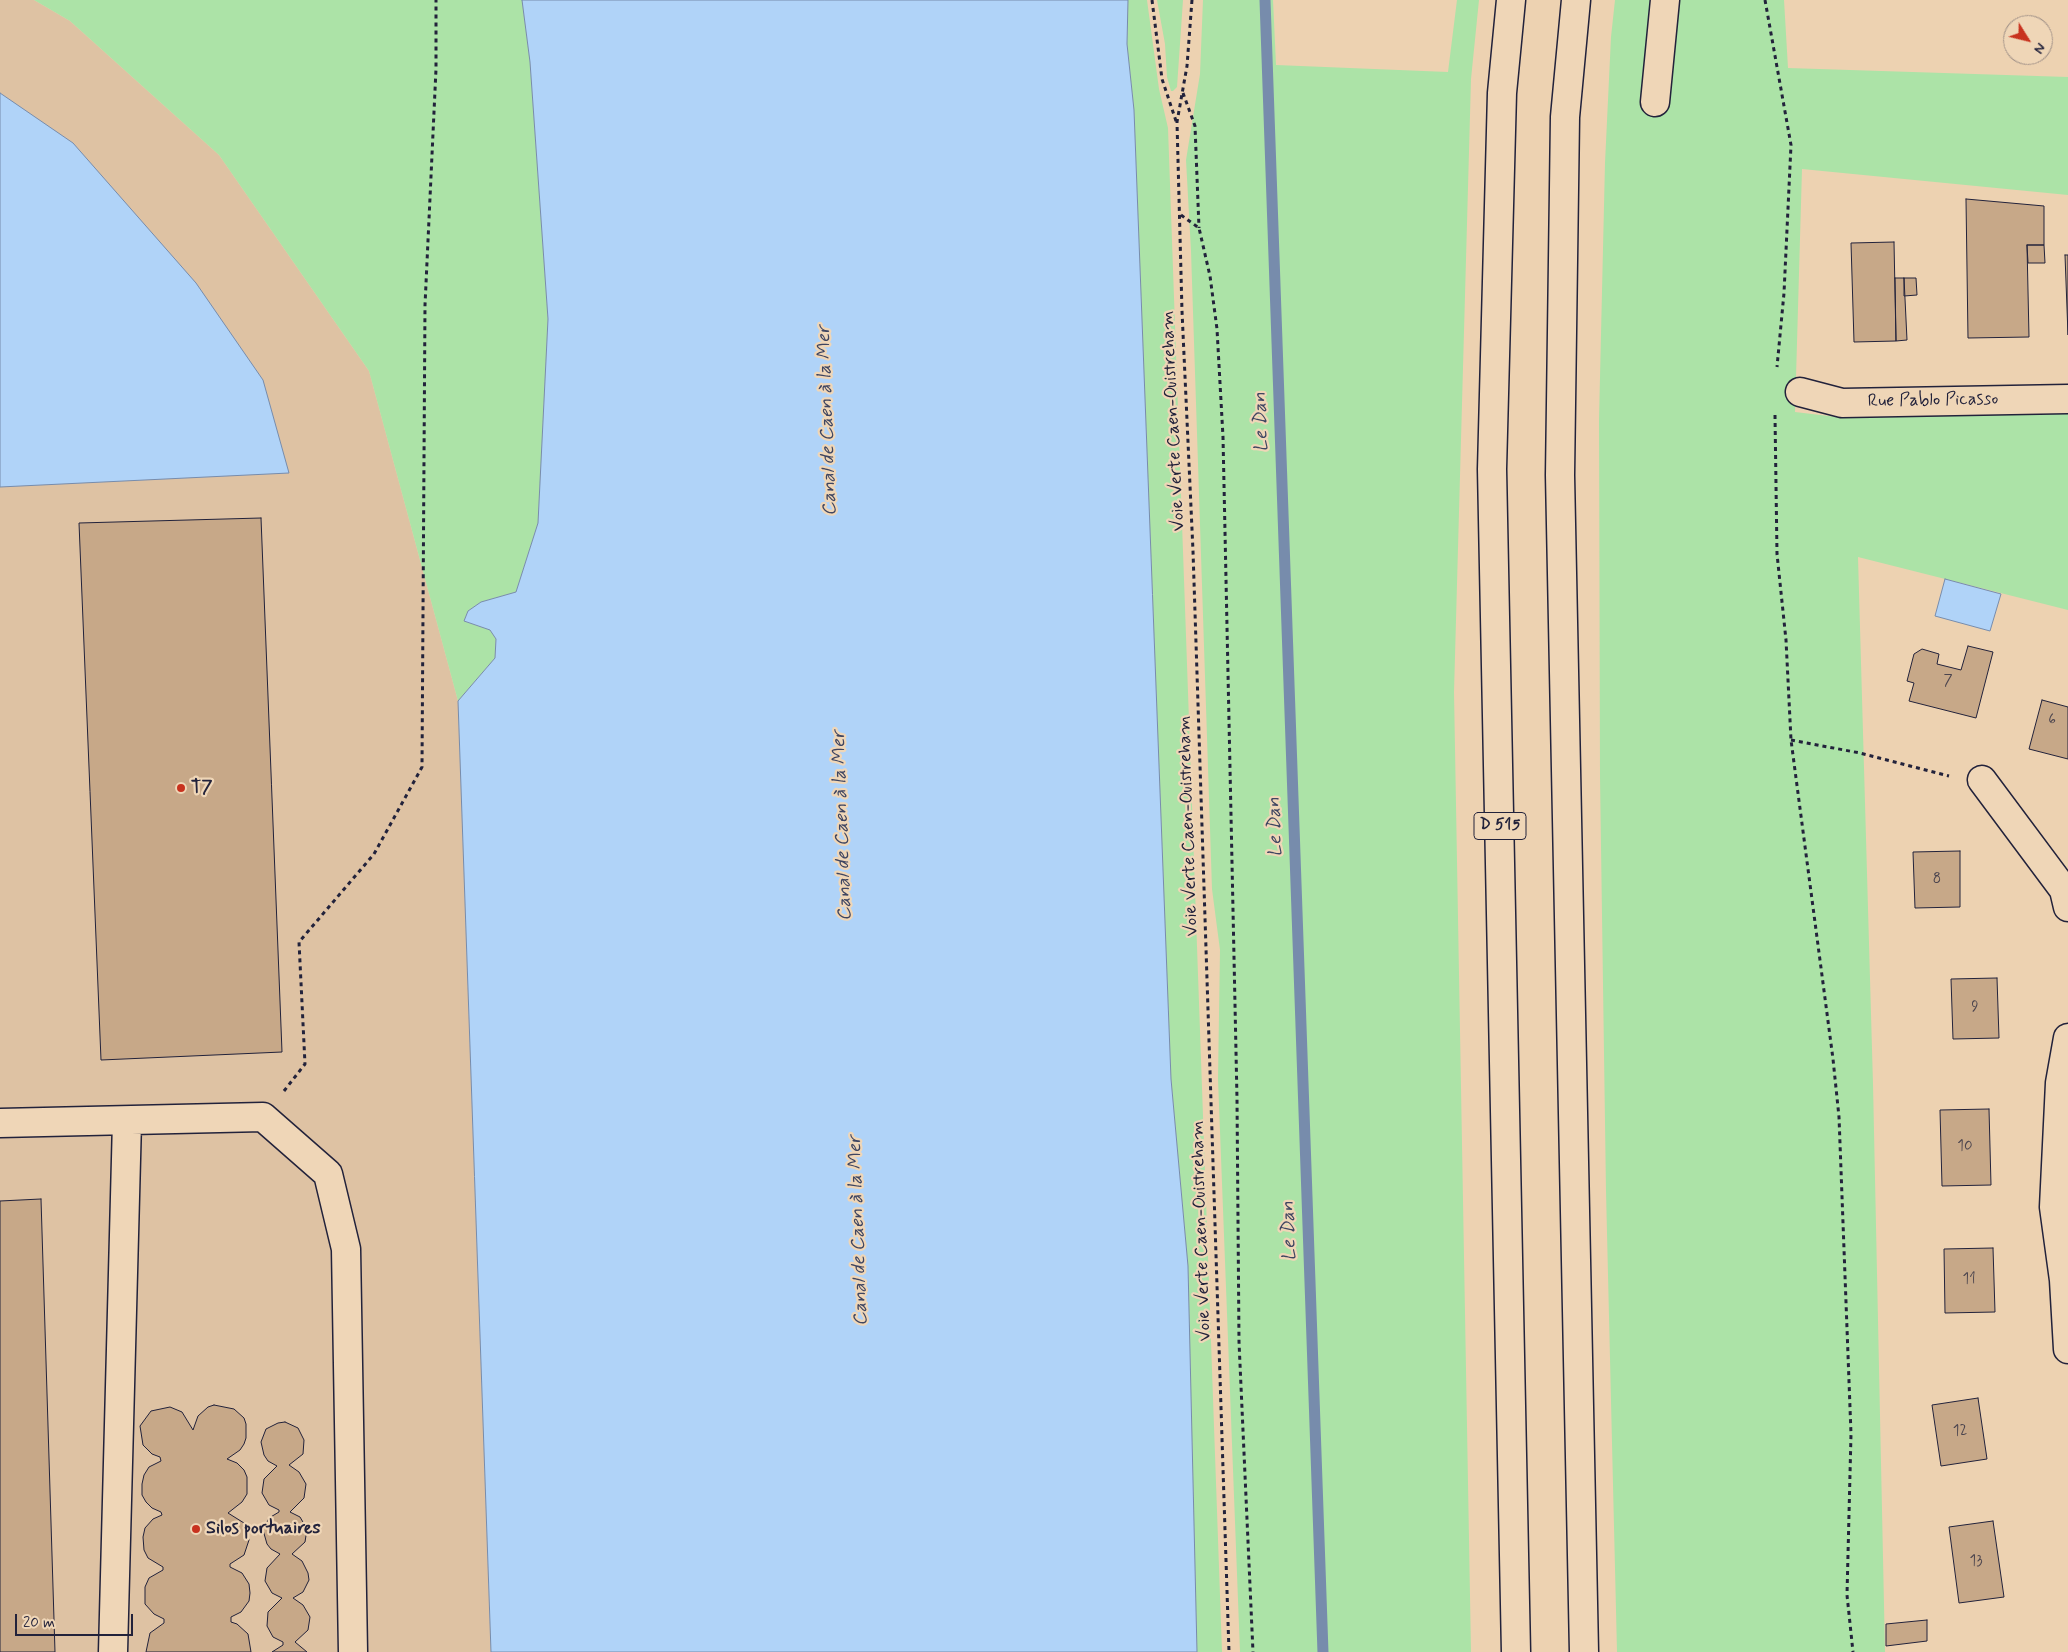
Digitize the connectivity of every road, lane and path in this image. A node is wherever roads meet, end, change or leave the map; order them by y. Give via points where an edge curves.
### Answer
1 (436, 0) edge
2 (1152, 0) edge
3 (1192, 0) edge
4 (1512, 0) edge
5 (1576, 0) edge
6 (1665, 0) edge
7 (1766, 0) edge
8 (1183, 92) junction
9 (1654, 102) dead end
10 (1177, 122) junction
11 (1181, 215) junction
12 (1199, 228) junction
13 (1776, 376) dead end
14 (1800, 392) dead end
15 (2068, 399) edge
16 (1775, 412) dead end
17 (1791, 740) junction
18 (1982, 780) joint
19 (2066, 898) edge
20 (2068, 1038) edge
21 (263, 1117) junction
22 (127, 1121) junction
23 (0, 1123) edge
24 (2066, 1280) edge
25 (2068, 1349) edge
26 (112, 1652) edge
27 (353, 1652) edge
28 (1229, 1652) edge
29 (1253, 1652) edge
30 (1516, 1652) edge
31 (1584, 1652) edge
32 (1853, 1652) edge

1 - 21 path via 425,305 422,767 374,854 300,942 305,1064
2 - 10 path via 1162,79
3 - 8 path, Voie Verte Caen-Ouistreham
4 - 30 main road, D 515 via 1502,93 1492,469
5 - 31 main road via 1564,117 1560,475
6 - 9 main road
7 - 13 path via 1791,145 1784,293
8 - 10 path, Voie Verte Caen-Ouistreham
8 - 12 path via 1195,126
10 - 11 path, Voie Verte Caen-Ouistreham
11 - 12 path
11 - 28 path, Voie Verte Caen-Ouistreham
12 - 29 path via 1217,329 1223,437 1239,1342
14 - 15 main road, Rue Pablo Picasso via 1842,402
16 - 17 path via 1777,554 1786,640
17 - 18 path via 1860,753 1960,779
17 - 32 path via 1839,1117 1851,1434 1847,1595
18 - 19 main road
20 - 24 main road via 2060,1083 2054,1207
21 - 22 main road
21 - 27 main road via 328,1174 346,1249
22 - 23 main road
22 - 26 main road
24 - 25 main road

